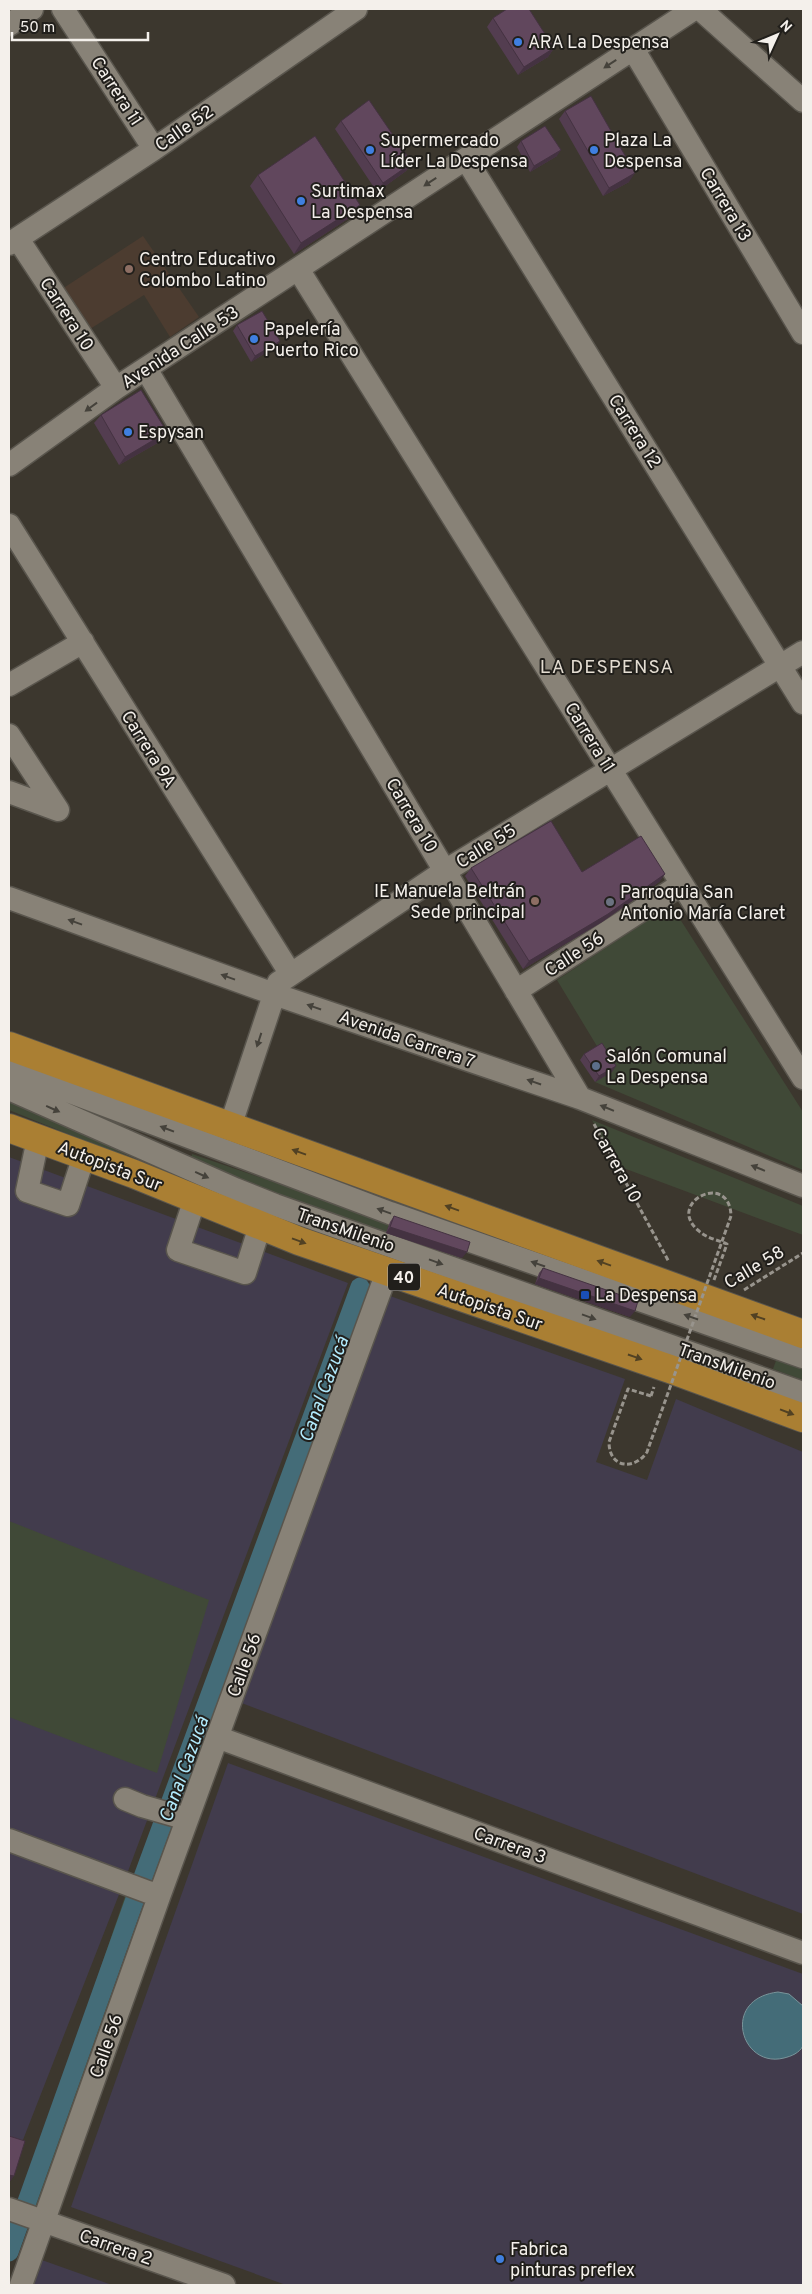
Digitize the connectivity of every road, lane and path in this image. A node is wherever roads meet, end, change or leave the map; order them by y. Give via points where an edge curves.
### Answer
1 (32, 9) edge
2 (63, 9) edge
3 (356, 9) edge
4 (700, 9) edge
5 (681, 12) edge
6 (9, 24) edge
7 (633, 49) junction
8 (800, 94) edge
9 (154, 149) junction
10 (466, 159) junction
11 (13, 242) edge
12 (298, 269) junction
13 (803, 332) edge
14 (146, 369) junction
15 (116, 388) junction
16 (9, 465) edge
17 (9, 525) edge
18 (83, 642) junction
19 (803, 652) edge
20 (781, 665) junction
21 (9, 685) edge
22 (803, 703) edge
23 (9, 735) edge
24 (611, 770) junction
25 (9, 792) edge
26 (445, 871) junction
27 (682, 884) junction
28 (9, 898) edge
29 (290, 973) junction
30 (516, 991) junction
31 (274, 994) junction
32 (9, 1046) edge
33 (9, 1069) edge
34 (803, 1078) edge
35 (9, 1089) edge
36 (580, 1098) junction
37 (230, 1127) junction
38 (9, 1128) edge
39 (38, 1139) junction
40 (84, 1156) junction
41 (803, 1186) edge
42 (195, 1200) junction
43 (260, 1226) junction
44 (803, 1253) edge
45 (388, 1272) junction
46 (704, 1298) junction
47 (803, 1334) edge
48 (803, 1357) edge
49 (656, 1384) dead end
50 (803, 1393) edge
51 (803, 1418) edge
52 (217, 1737) junction
53 (125, 1799) dead end
54 (175, 1815) junction
55 (9, 1840) edge
56 (146, 1890) junction
57 (803, 1953) edge
58 (10, 2210) edge
59 (40, 2220) junction
60 (21, 2285) edge
61 (224, 2285) edge

1 - 6 street
2 - 9 street, Carrera 11
3 - 9 street, Calle 52
4 - 8 street
5 - 7 street, Avenida Calle 53
7 -> 10 street, Avenida Calle 53
7 - 13 street, Carrera 13
9 - 11 street, Calle 52
10 -> 12 street, Avenida Calle 53
10 - 20 street, Carrera 12
11 - 15 street, Carrera 10
12 - 14 street, Avenida Calle 53
12 - 24 street, Carrera 11
14 - 15 street, Avenida Calle 53
14 - 26 street, Carrera 10
15 -> 16 street, Avenida Calle 53
17 - 18 street, Carrera 9A
18 - 21 street
18 - 29 street, Carrera 9A
19 - 20 street, Calle 55
20 - 22 street, Carrera 12
20 - 24 street, Calle 55
23 - 25 street via 58,810
24 - 26 street, Calle 55
24 - 27 street, Carrera 11
26 - 29 street, Calle 55
26 - 30 street, Carrera 10
27 - 30 street, Calle 56
27 - 34 street, Carrera 11
31 -> 28 street, Avenida Carrera 7
29 - 31 street, Calle 55 via 278,983
30 - 36 street, Carrera 10
36 -> 31 street, Avenida Carrera 7
31 -> 37 street, Calle 55
32 - 37 highway
48 -> 33 street, TransMilenio via 390,1213
35 -> 50 street, TransMilenio via 267,1202
41 -> 36 street, Avenida Carrera 7
36 - 46 path, Carrera 10
46 -> 37 highway
38 - 39 highway, Autopista Sur / 40
39 - 40 highway, Autopista Sur / 40
39 - 40 street via 27,1191 68,1205
40 - 42 highway, Autopista Sur / 40
42 - 43 highway, Autopista Sur / 40
42 - 43 street via 178,1250 245,1273
43 -> 45 highway, Autopista Sur / 40
44 - 46 path, Calle 58
45 -> 51 highway, Autopista Sur / 40
45 - 52 street, Calle 56
47 -> 46 highway
46 - 49 path, bridge via 727,1244 718,1241 701,1234 691,1222 693,1201 709,1192 720,1195 730,1206 731,1216 724,1234 721,1243 712,1270 702,1296 682,1355 665,1400 648,1452 637,1462 628,1465 618,1462 609,1450 609,1442 628,1389 651,1396
52 - 54 street, Calle 56
52 - 57 street, Carrera 3
53 - 54 street
54 - 56 street, Calle 56
55 - 56 street
56 - 59 street, Calle 56
58 - 59 street, Carrera 2
59 - 60 street, Calle 56
59 - 61 street, Carrera 2

